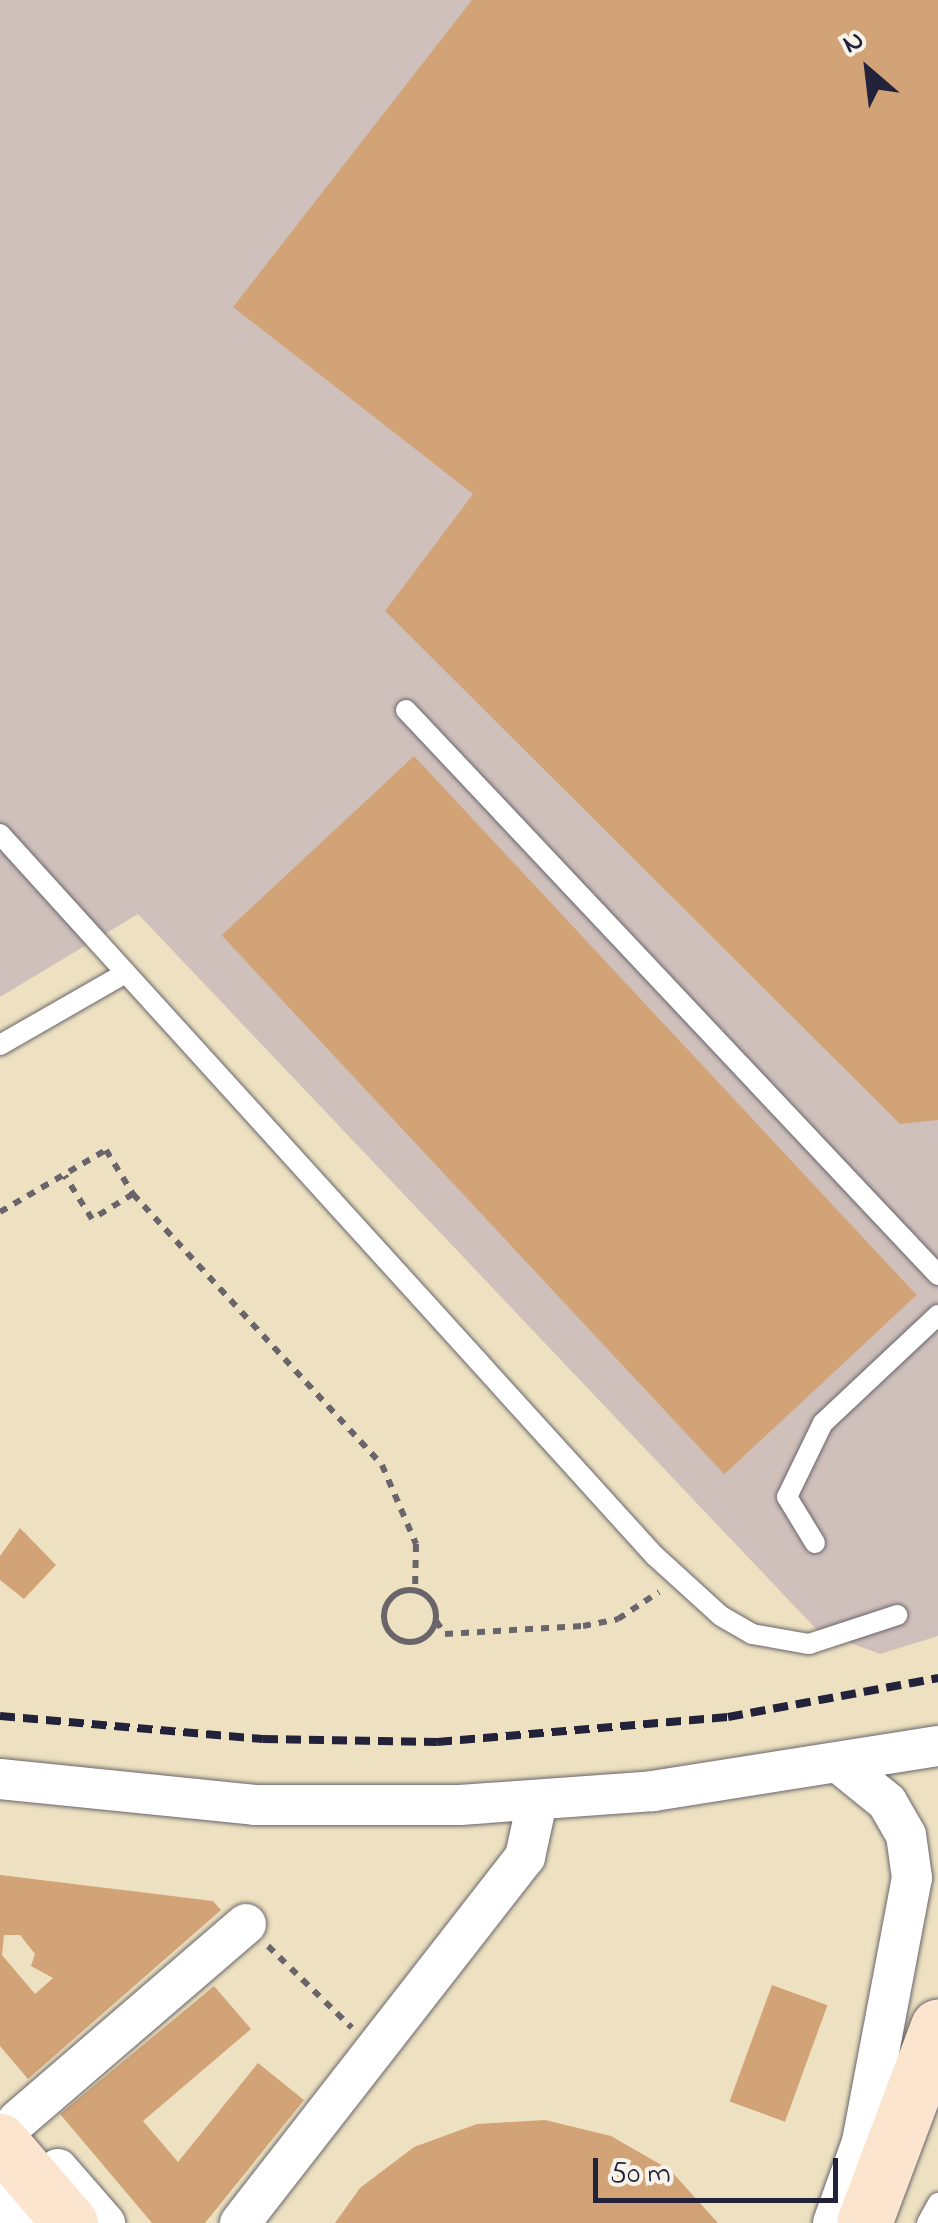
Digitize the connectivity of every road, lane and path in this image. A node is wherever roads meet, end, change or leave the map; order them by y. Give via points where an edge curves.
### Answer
1 (406, 710) dead end
2 (0, 834) edge
3 (122, 975) junction
4 (0, 1046) edge
5 (65, 1176) junction
6 (134, 1194) junction
7 (0, 1212) edge
8 (938, 1275) edge
9 (938, 1315) edge
10 (816, 1543) dead end
11 (678, 1577) junction
12 (415, 1590) junction
13 (897, 1615) dead end
14 (436, 1622) junction
15 (938, 1746) edge
16 (840, 1764) junction
17 (1, 1780) edge
18 (538, 1802) junction
19 (246, 1924) joint
20 (938, 2026) edge
21 (375, 2051) junction
22 (5, 2121) edge
23 (0, 2195) edge
24 (938, 2203) edge
25 (25, 2223) edge
26 (70, 2223) edge
27 (105, 2223) edge
28 (240, 2223) edge
29 (833, 2223) edge
30 (864, 2223) edge
31 (927, 2223) edge

1 - 8 lane
2 - 3 lane
3 - 4 lane
3 - 11 lane
5 - 6 path via 92,1219
5 - 6 path via 106,1150
5 - 7 path
6 - 12 path via 382,1465 416,1544
9 - 10 lane via 823,1423 787,1498
11 - 13 lane via 721,1616 782,1642 808,1644
11 - 14 path via 618,1619 445,1634
12 - 14 path via 430,1598
12 - 14 path via 390,1598 388,1631 412,1642
15 - 16 street
16 - 18 street
16 - 29 street via 888,1802 906,1835 912,1878 862,2142
17 - 18 street via 255,1805
18 - 21 street via 525,1857
19 - 21 path
19 - 22 street
20 - 30 street
21 - 28 street
22 - 26 street
22 - 27 street
23 - 25 street
24 - 31 lane

